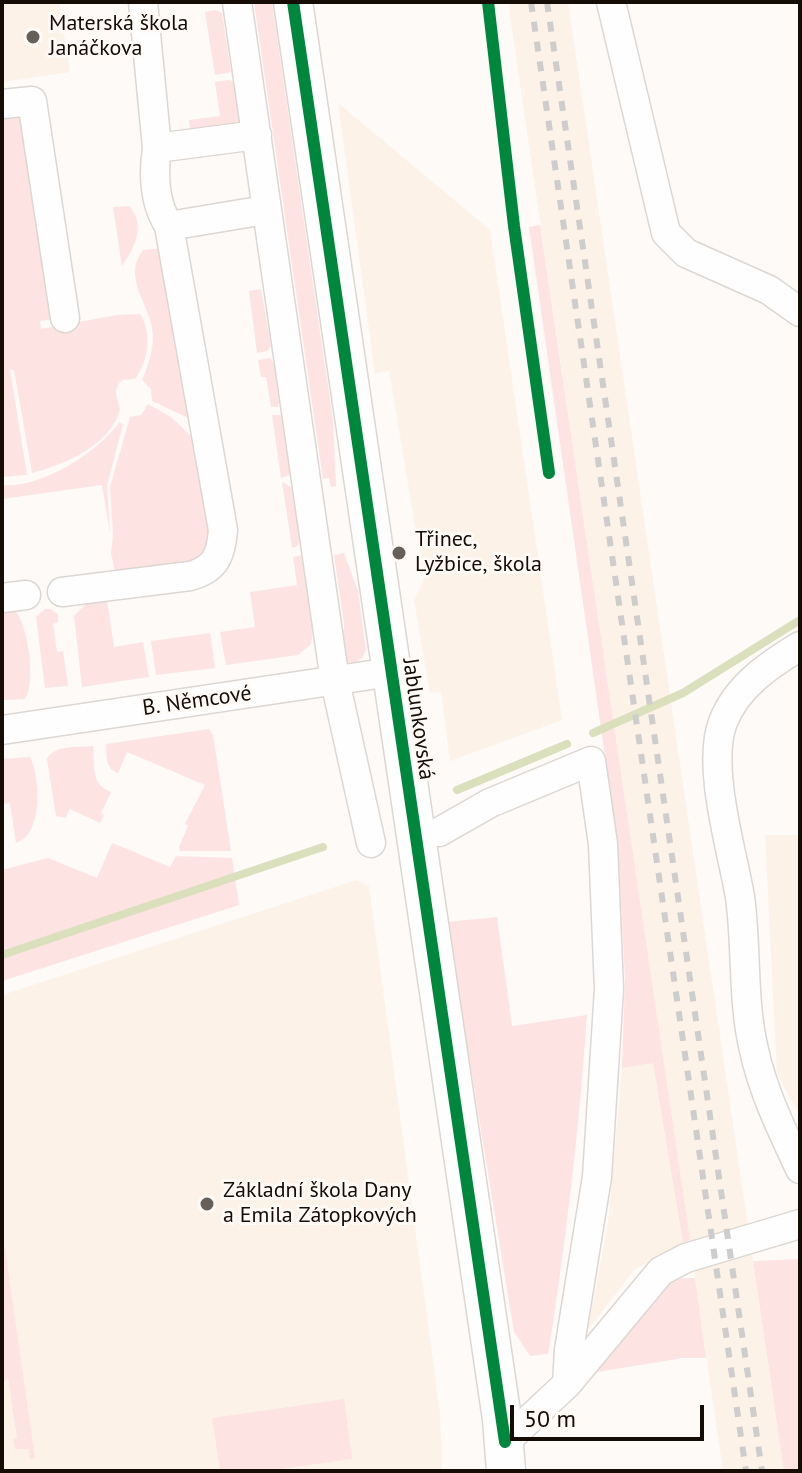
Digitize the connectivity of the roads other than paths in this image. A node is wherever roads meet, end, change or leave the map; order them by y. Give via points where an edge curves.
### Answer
1 (143, 2) edge
2 (237, 2) edge
3 (293, 2) edge
4 (611, 2) edge
5 (2, 104) edge
6 (257, 135) junction
7 (157, 148) junction
8 (265, 210) junction
9 (169, 226) junction
10 (800, 312) edge
11 (65, 318) dead end
12 (62, 592) dead end
13 (800, 646) edge
14 (391, 672) junction
15 (335, 681) junction
16 (2, 730) edge
17 (439, 832) dead end
18 (371, 843) dead end
19 (800, 1169) edge
20 (800, 1224) edge
21 (567, 1384) junction
22 (505, 1457) edge

1 - 7 street
2 - 6 street
3 - 14 main road, Jablunkovská
4 - 10 street via 666,233 686,253 769,290
5 - 11 street via 32,101
6 - 7 street
6 - 8 street
7 - 9 street via 160,212
8 - 9 street
8 - 15 street
9 - 12 street via 222,546 206,572
13 - 19 street via 762,669 739,695 722,722 718,758 740,899 753,1046 764,1090
14 - 15 street, B. Němcové
14 - 22 main road, Jablunkovská
15 - 16 street, B. Němcové
15 - 18 street
17 - 21 street via 490,803 591,761 603,844 609,989 597,1177
20 - 21 street via 686,1258 661,1271
21 - 22 street

